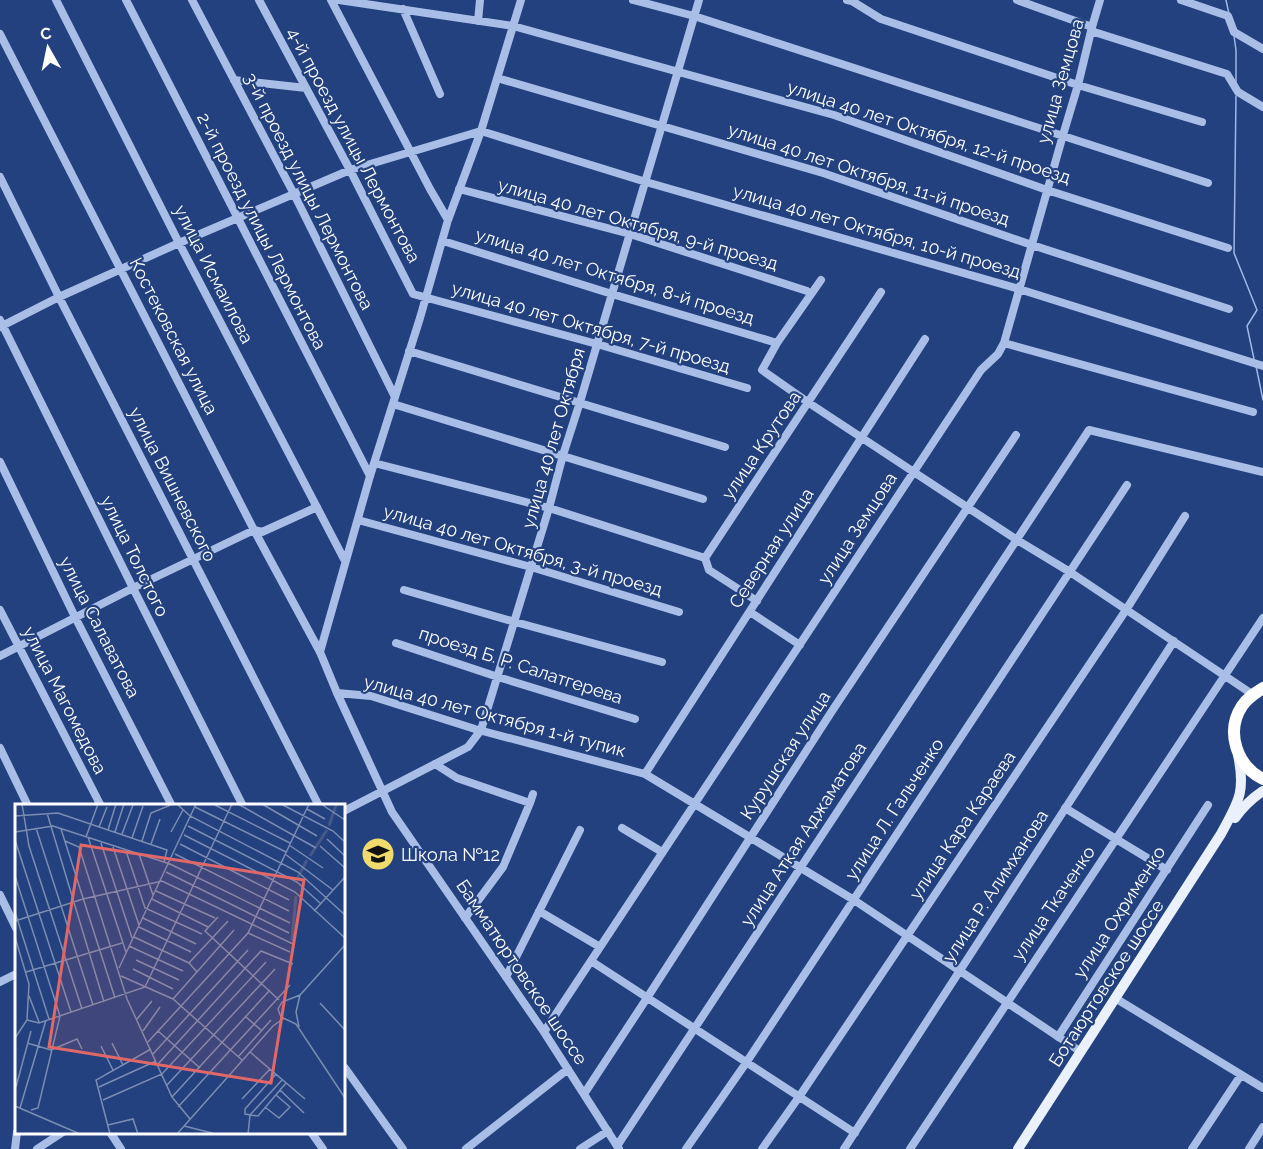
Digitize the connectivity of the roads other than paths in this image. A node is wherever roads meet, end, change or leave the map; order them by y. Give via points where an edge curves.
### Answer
1 (56, 0) edge
2 (126, 0) edge
3 (192, 0) edge
4 (260, 0) edge
5 (331, 0) edge
6 (339, 0) edge
7 (480, 0) edge
8 (521, 0) edge
9 (633, 0) edge
10 (699, 0) edge
11 (847, 0) edge
12 (1017, 0) edge
13 (1100, 0) edge
14 (1181, 0) edge
15 (403, 9) junction
16 (694, 16) junction
17 (478, 21) junction
18 (513, 26) junction
19 (1092, 29) junction
20 (0, 34) edge
21 (1263, 49) edge
22 (678, 72) junction
23 (497, 78) junction
24 (234, 80) junction
25 (1078, 85) junction
26 (306, 88) junction
27 (440, 94) dead end
28 (1263, 107) edge
29 (1203, 122) dead end
30 (662, 126) junction
31 (481, 131) junction
32 (1063, 135) junction
33 (411, 152) junction
34 (350, 170) junction
35 (0, 177) edge
36 (646, 182) junction
37 (1208, 183) dead end
38 (459, 189) junction
39 (1047, 190) junction
40 (294, 194) junction
41 (237, 219) junction
42 (448, 220) junction
43 (630, 234) junction
44 (443, 241) junction
45 (179, 243) junction
46 (1032, 245) junction
47 (1228, 248) dead end
48 (121, 270) junction
49 (821, 280) dead end
50 (1019, 289) junction
51 (807, 291) dead end
52 (881, 292) dead end
53 (612, 294) junction
54 (59, 297) junction
55 (425, 298) junction
56 (1229, 309) dead end
57 (1, 324) edge
58 (925, 339) dead end
59 (777, 343) junction
60 (597, 344) junction
61 (1004, 344) junction
62 (409, 351) junction
63 (1263, 366) edge
64 (747, 388) dead end
65 (394, 401) junction
66 (580, 402) junction
67 (809, 403) junction
68 (1253, 412) dead end
69 (1016, 435) dead end
70 (862, 437) junction
71 (725, 447) dead end
72 (563, 455) junction
73 (0, 462) edge
74 (374, 463) junction
75 (913, 471) junction
76 (1263, 472) edge
77 (369, 476) junction
78 (1127, 485) dead end
79 (703, 499) dead end
80 (316, 507) junction
81 (968, 507) junction
82 (549, 508) junction
83 (1185, 516) dead end
84 (358, 520) junction
85 (255, 530) junction
86 (1017, 540) junction
87 (705, 558) junction
88 (193, 560) junction
89 (345, 561) junction
90 (531, 567) junction
91 (1070, 572) junction
92 (133, 588) junction
93 (404, 590) dead end
94 (757, 601) junction
95 (0, 610) edge
96 (1126, 610) junction
97 (679, 612) dead end
98 (750, 612) junction
99 (75, 617) junction
100 (1263, 618) edge
101 (515, 622) junction
102 (1174, 641) junction
103 (396, 643) dead end
104 (800, 645) junction
105 (19, 646) junction
106 (320, 652) junction
107 (0, 656) edge
108 (662, 662) dead end
109 (1223, 675) junction
110 (498, 677) junction
111 (1257, 691) edge
112 (337, 693) junction
113 (635, 719) dead end
114 (481, 730) junction
115 (0, 748) edge
116 (1238, 754) junction
117 (435, 764) junction
118 (645, 774) junction
119 (1263, 779) edge
120 (382, 791) junction
121 (1263, 791) edge
122 (533, 794) dead end
123 (530, 803) junction
124 (27, 804) edge
125 (99, 804) edge
126 (171, 804) edge
127 (242, 804) edge
128 (318, 804) edge
129 (694, 804) junction
130 (1209, 806) dead end
131 (1065, 808) junction
132 (345, 810) edge
133 (622, 828) dead end
134 (580, 830) dead end
135 (1221, 834) junction
136 (750, 838) junction
137 (1115, 839) junction
138 (662, 852) junction
139 (801, 868) junction
140 (1167, 870) junction
141 (0, 895) edge
142 (854, 900) junction
143 (539, 911) junction
144 (465, 918) junction
145 (15, 926) edge
146 (908, 935) junction
147 (600, 947) junction
148 (591, 961) junction
149 (959, 972) junction
150 (15, 974) edge
151 (506, 977) junction
152 (0, 982) edge
153 (1115, 998) junction
154 (647, 999) junction
155 (1007, 1002) junction
156 (694, 1029) junction
157 (544, 1032) junction
158 (1058, 1037) junction
159 (1081, 1052) junction
160 (746, 1063) junction
161 (345, 1068) edge
162 (568, 1069) junction
163 (1241, 1075) junction
164 (1263, 1088) edge
165 (584, 1094) junction
166 (799, 1097) junction
167 (1263, 1127) edge
168 (608, 1131) junction
169 (855, 1133) junction
170 (17, 1134) edge
171 (60, 1134) edge
172 (111, 1134) edge
173 (312, 1134) edge
174 (618, 1147) edge
175 (42, 1148) edge
176 (15, 1149) edge
177 (121, 1149) edge
178 (323, 1149) edge
179 (403, 1149) edge
180 (466, 1149) edge
181 (580, 1149) edge
182 (686, 1149) edge
183 (762, 1149) edge
184 (844, 1149) edge
185 (910, 1149) edge
186 (1018, 1149) edge
187 (1192, 1149) edge
188 (1249, 1149) edge

1 - 45 street, улица Исмаилова
2 - 41 street, 2-й проезд улицы Лермонтова
3 - 24 street, 3-й проезд улицы Лермонтова
4 - 26 street, 4-й проезд улицы Лермонтова
5 - 33 street
6 - 15 street, улица 40 лет Октября, 12-й проезд
7 - 17 street
8 - 18 street
9 - 16 street
10 - 16 street, улица 40 лет Октября
11 - 25 street via 881,19
12 - 19 street
13 - 19 street, улица Земцова
14 - 21 street via 1228,16 1234,32
15 - 17 street, улица 40 лет Октября, 12-й проезд
15 - 27 street
16 - 22 street, улица 40 лет Октября
16 - 32 street
17 - 18 street, улица 40 лет Октября, 12-й проезд
18 - 22 street, улица 40 лет Октября, 12-й проезд
18 - 23 street
19 - 25 street, улица Земцова
19 - 28 street via 1227,74 1238,92
20 - 48 street, Костековская улица
22 - 30 street, улица 40 лет Октября
22 - 39 street, улица 40 лет Октября, 12-й проезд via 834,115
23 - 30 street, улица 40 лет Октября, 11-й проезд
23 - 31 street
24 - 26 street
24 - 40 street, 3-й проезд улицы Лермонтова
25 - 29 street
25 - 32 street, улица Земцова
26 - 34 street, 4-й проезд улицы Лермонтова
30 - 36 street, улица 40 лет Октября
30 - 46 street, улица 40 лет Октября, 11-й проезд via 823,172
31 - 33 street
31 - 36 street, улица 40 лет Октября, 10-й проезд
31 - 38 street
32 - 37 street
32 - 39 street, улица Земцова
33 - 34 street
33 - 42 street
34 - 40 street
34 - 55 street, 4-й проезд улицы Лермонтова via 413,294
35 - 54 street, улица Вишневского
36 - 43 street, улица 40 лет Октября
36 - 50 street, улица 40 лет Октября, 10-й проезд
38 - 42 street
38 - 43 street, улица 40 лет Октября, 9-й проезд
39 - 46 street, улица Земцова
39 - 47 street, улица 40 лет Октября, 12-й проезд
40 - 41 street
40 - 65 street, 3-й проезд улицы Лермонтова
41 - 45 street
41 - 77 street, 2-й проезд улицы Лермонтова
42 - 44 street
43 - 51 street, улица 40 лет Октября, 9-й проезд
43 - 53 street, улица 40 лет Октября
44 - 53 street, улица 40 лет Октября, 8-й проезд
44 - 55 street
45 - 48 street
45 - 80 street, улица Исмаилова
46 - 50 street, улица Земцова
46 - 56 street, улица 40 лет Октября, 11-й проезд
48 - 54 street
48 - 85 street, Костековская улица
49 - 59 street
50 - 61 street, улица Земцова
50 - 63 street, улица 40 лет Октября, 10-й проезд
52 - 67 street, улица Крутова
53 - 59 street, улица 40 лет Октября, 8-й проезд
53 - 60 street, улица 40 лет Октября
54 - 57 street
54 - 88 street, улица Вишневского
55 - 60 street, улица 40 лет Октября, 7-й проезд
55 - 62 street
57 - 92 street, улица Толстого
58 - 70 street, Северная улица
59 - 67 street via 762,370
60 - 64 street, улица 40 лет Октября, 7-й проезд
60 - 66 street, улица 40 лет Октября
61 - 68 street
61 - 75 street, улица Земцова via 981,370
62 - 65 street
62 - 66 street
65 - 72 street
65 - 74 street
66 - 71 street
66 - 72 street, улица 40 лет Октября
67 - 70 street
67 - 87 street, улица Крутова
69 - 81 street, Курушская улица
70 - 75 street
70 - 94 street, Северная улица
72 - 79 street
72 - 82 street, улица 40 лет Октября
73 - 99 street, улица Салаватова
74 - 77 street
74 - 82 street
75 - 81 street
75 - 104 street, улица Земцова
76 - 86 street, улица Аткая Аджаматова via 1089,430
77 - 84 street
78 - 91 street, улица Л. Гальченко
80 - 85 street via 262,532
80 - 89 street, улица Исмаилова
81 - 86 street
81 - 136 street, Курушская улица
82 - 87 street
82 - 90 street, улица 40 лет Октября
83 - 96 street, улица Кара Караева
84 - 89 street
84 - 90 street, улица 40 лет Октября, 3-й проезд
85 - 88 street
85 - 106 street, Костековская улица
86 - 91 street
86 - 139 street, улица Аткая Аджаматова
87 - 94 street via 709,570
88 - 92 street
88 - 128 street, улица Вишневского
89 - 106 street
90 - 97 street, улица 40 лет Октября, 3-й проезд
90 - 101 street, улица 40 лет Октября
91 - 96 street
91 - 142 street, улица Л. Гальченко
92 - 99 street
92 - 127 street, улица Толстого
93 - 101 street
94 - 98 street, Северная улица
95 - 105 street, улица Магомедова
96 - 102 street
96 - 146 street, улица Кара Караева
98 - 104 street
98 - 118 street, Северная улица
99 - 105 street
99 - 126 street, улица Салаватова
100 - 109 street, улица Ткаченко
101 - 108 street
101 - 110 street, улица 40 лет Октября
102 - 109 street
102 - 131 street, улица Р. Алимханова
103 - 110 street, проезд Б. Р. Салатгерева
104 - 129 street, улица Земцова
105 - 107 street
105 - 125 street, улица Магомедова
106 - 112 street, Бамматюртовское шоссе
109 - 111 street
109 - 137 street, улица Ткаченко
110 - 113 street, проезд Б. Р. Салатгерева
110 - 114 street, улица 40 лет Октября
111 - 116 highway via 1241,707 1235,722
112 - 114 street, улица 40 лет Октября 1-й тупик via 370,696
112 - 120 street, Бамматюртовское шоссе
114 - 117 street, улица 40 лет Октября via 468,747
114 - 118 street, улица 40 лет Октября 1-й тупик
115 - 124 street
116 - 119 highway via 1247,768
116 - 135 main road via 1243,782
117 - 120 street, улица 40 лет Октября
117 - 123 street via 458,778
118 - 129 street, улица 40 лет Октября 1-й тупик
120 - 132 street, улица 40 лет Октября
120 - 144 street, Бамматюртовское шоссе via 392,812
121 - 135 main road via 1244,805
122 - 123 street
123 - 144 street via 503,867
129 - 136 street, улица 40 лет Октября 1-й тупик
129 - 138 street, улица Земцова
130 - 140 street, улица Охрименко
131 - 137 street
131 - 149 street, улица Р. Алимханова
133 - 138 street
134 - 143 street
135 - 153 main road, Ботаюртовское шоссе
136 - 139 street, улица 40 лет Октября 1-й тупик
136 - 154 street, Курушская улица
137 - 140 street
137 - 155 street, улица Ткаченко
138 - 147 street, улица Земцова
139 - 142 street, улица 40 лет Октября 1-й тупик
139 - 156 street, улица Аткая Аджаматова
140 - 158 street, улица Охрименко
141 - 145 street
142 - 146 street, улица 40 лет Октября 1-й тупик
142 - 160 street, улица Л. Гальченко
143 - 147 street
143 - 151 street
144 - 151 street, Бамматюртовское шоссе
146 - 149 street, улица 40 лет Октября 1-й тупик
146 - 166 street, улица Кара Караева
147 - 148 street, улица Земцова
148 - 154 street
148 - 157 street, улица Земцова
149 - 155 street, улица 40 лет Октября 1-й тупик
149 - 169 street, улица Р. Алимханова
150 - 152 street
151 - 157 street, Бамматюртовское шоссе
153 - 159 main road, Ботаюртовское шоссе
153 - 163 street
154 - 156 street
154 - 165 street, Курушская улица
155 - 158 street, улица 40 лет Октября 1-й тупик
155 - 185 street, улица Ткаченко
156 - 160 street
156 - 174 street, улица Аткая Аджаматова
157 - 162 street, Бамматюртовское шоссе
158 - 159 street, улица 40 лет Октября 1-й тупик
159 - 186 main road, Ботаюртовское шоссе
160 - 166 street
160 - 182 street, улица Л. Гальченко
161 - 179 street
162 - 165 street, Бамматюртовское шоссе
162 - 180 street
163 - 164 street
163 - 187 street
165 - 168 street, Бамматюртовское шоссе
166 - 169 street
166 - 183 street, улица Кара Караева
167 - 188 street
168 - 174 street, Бамматюртовское шоссе
168 - 181 street
169 - 184 street, улица Р. Алимханова
170 - 176 street
171 - 175 street
172 - 177 street
173 - 178 street

